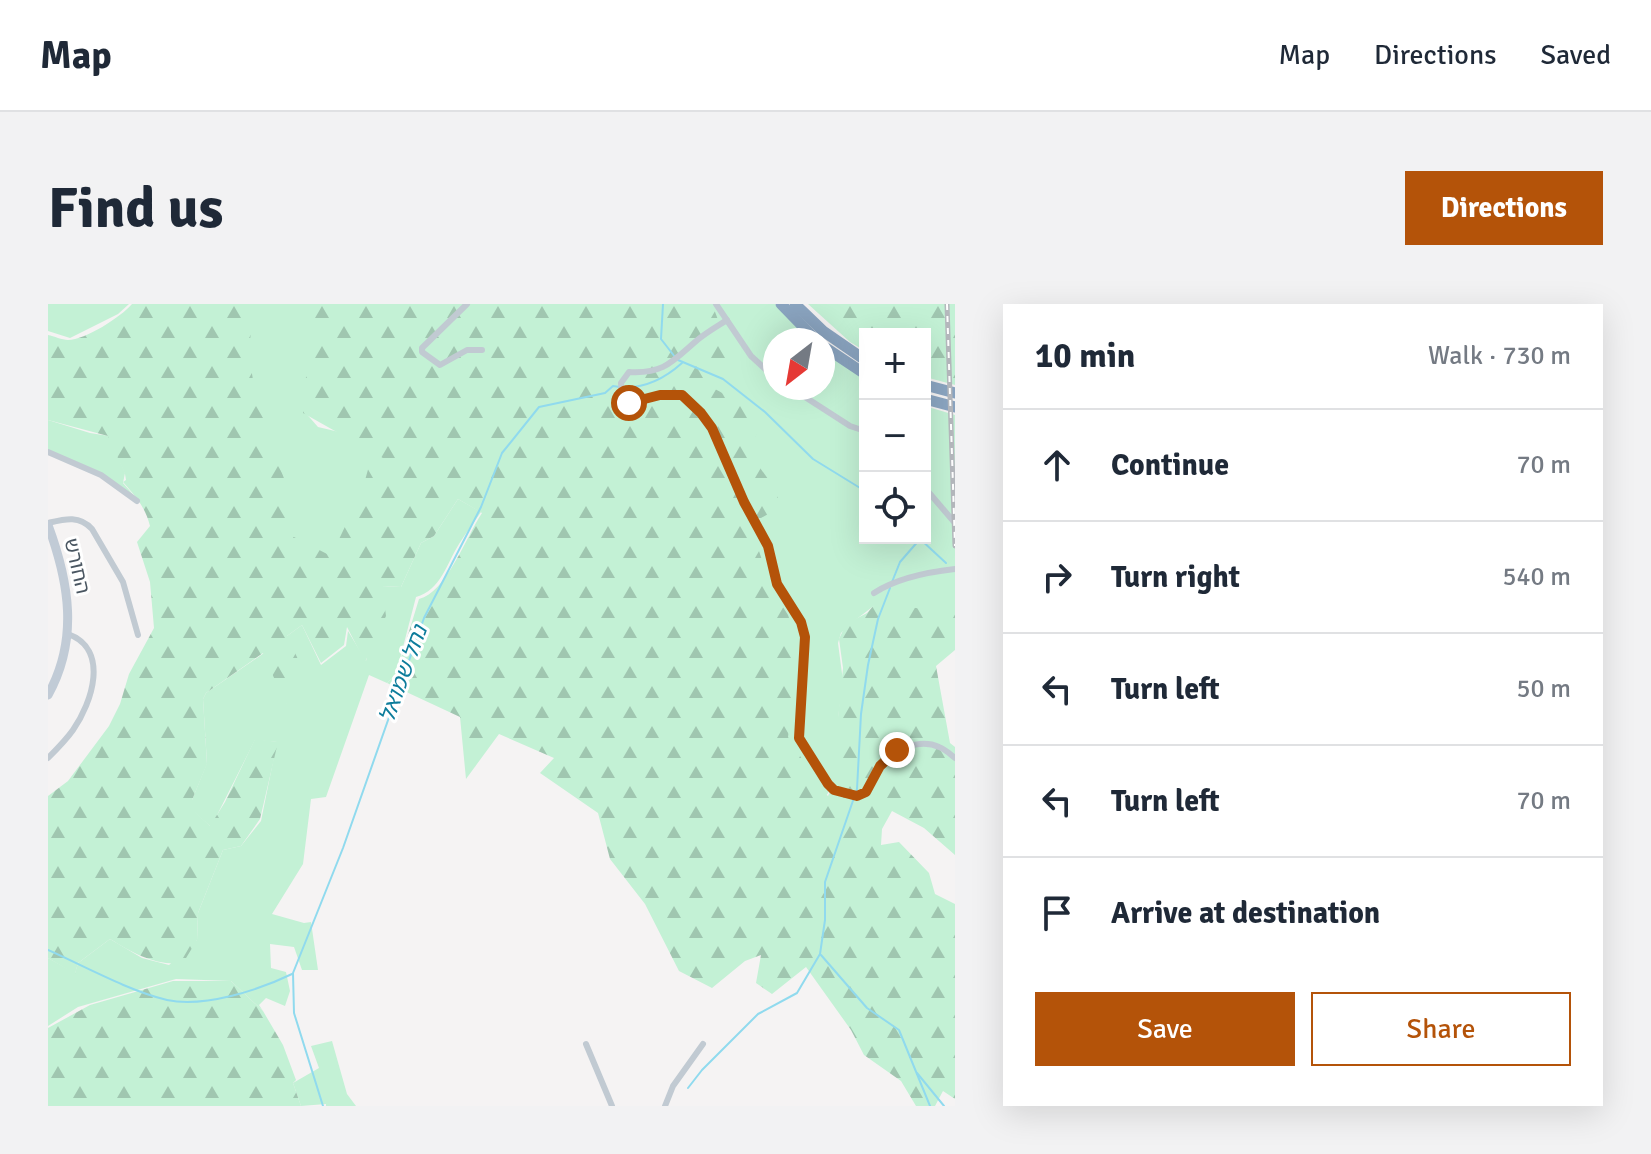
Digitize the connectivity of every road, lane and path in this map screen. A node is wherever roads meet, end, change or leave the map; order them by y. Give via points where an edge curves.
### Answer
1 (467, 304) edge
2 (716, 304) edge
3 (781, 304) edge
4 (795, 304) edge
5 (727, 320) junction
6 (804, 328) edge
7 (482, 350) dead end
8 (835, 354) edge
9 (859, 356) edge
10 (763, 367) edge
11 (859, 370) edge
12 (931, 387) edge
13 (955, 393) edge
14 (810, 400) edge
15 (929, 400) edge
16 (955, 407) edge
17 (859, 429) edge
18 (48, 452) edge
19 (931, 495) edge
20 (137, 501) dead end
21 (955, 523) edge
22 (48, 524) edge
23 (955, 569) edge
24 (874, 593) dead end
25 (68, 634) junction
26 (138, 635) dead end
27 (48, 695) edge
28 (48, 758) edge
29 (955, 758) edge
30 (586, 1044) dead end
31 (703, 1044) dead end
32 (612, 1106) edge
33 (665, 1106) edge

1 - 7 street via 422,352 440,365 467,350
2 - 5 street
3 - 6 highway
4 - 9 highway
5 - 10 street
5 - 29 street via 669,365 629,372 621,383 622,400 682,395 712,428 768,546 777,584 801,622 805,637 799,738 828,784 857,796 866,792 880,766 897,750 917,745 938,746
8 - 11 highway
12 - 13 highway
14 - 17 street
15 - 16 highway
18 - 20 street via 101,475
19 - 21 street
22 - 25 street, החורש via 61,563
22 - 26 street via 75,519 92,529 123,582
23 - 24 street via 887,584
25 - 27 street, החורש
25 - 28 street via 91,654 92,687 74,730
30 - 32 street
31 - 33 street

